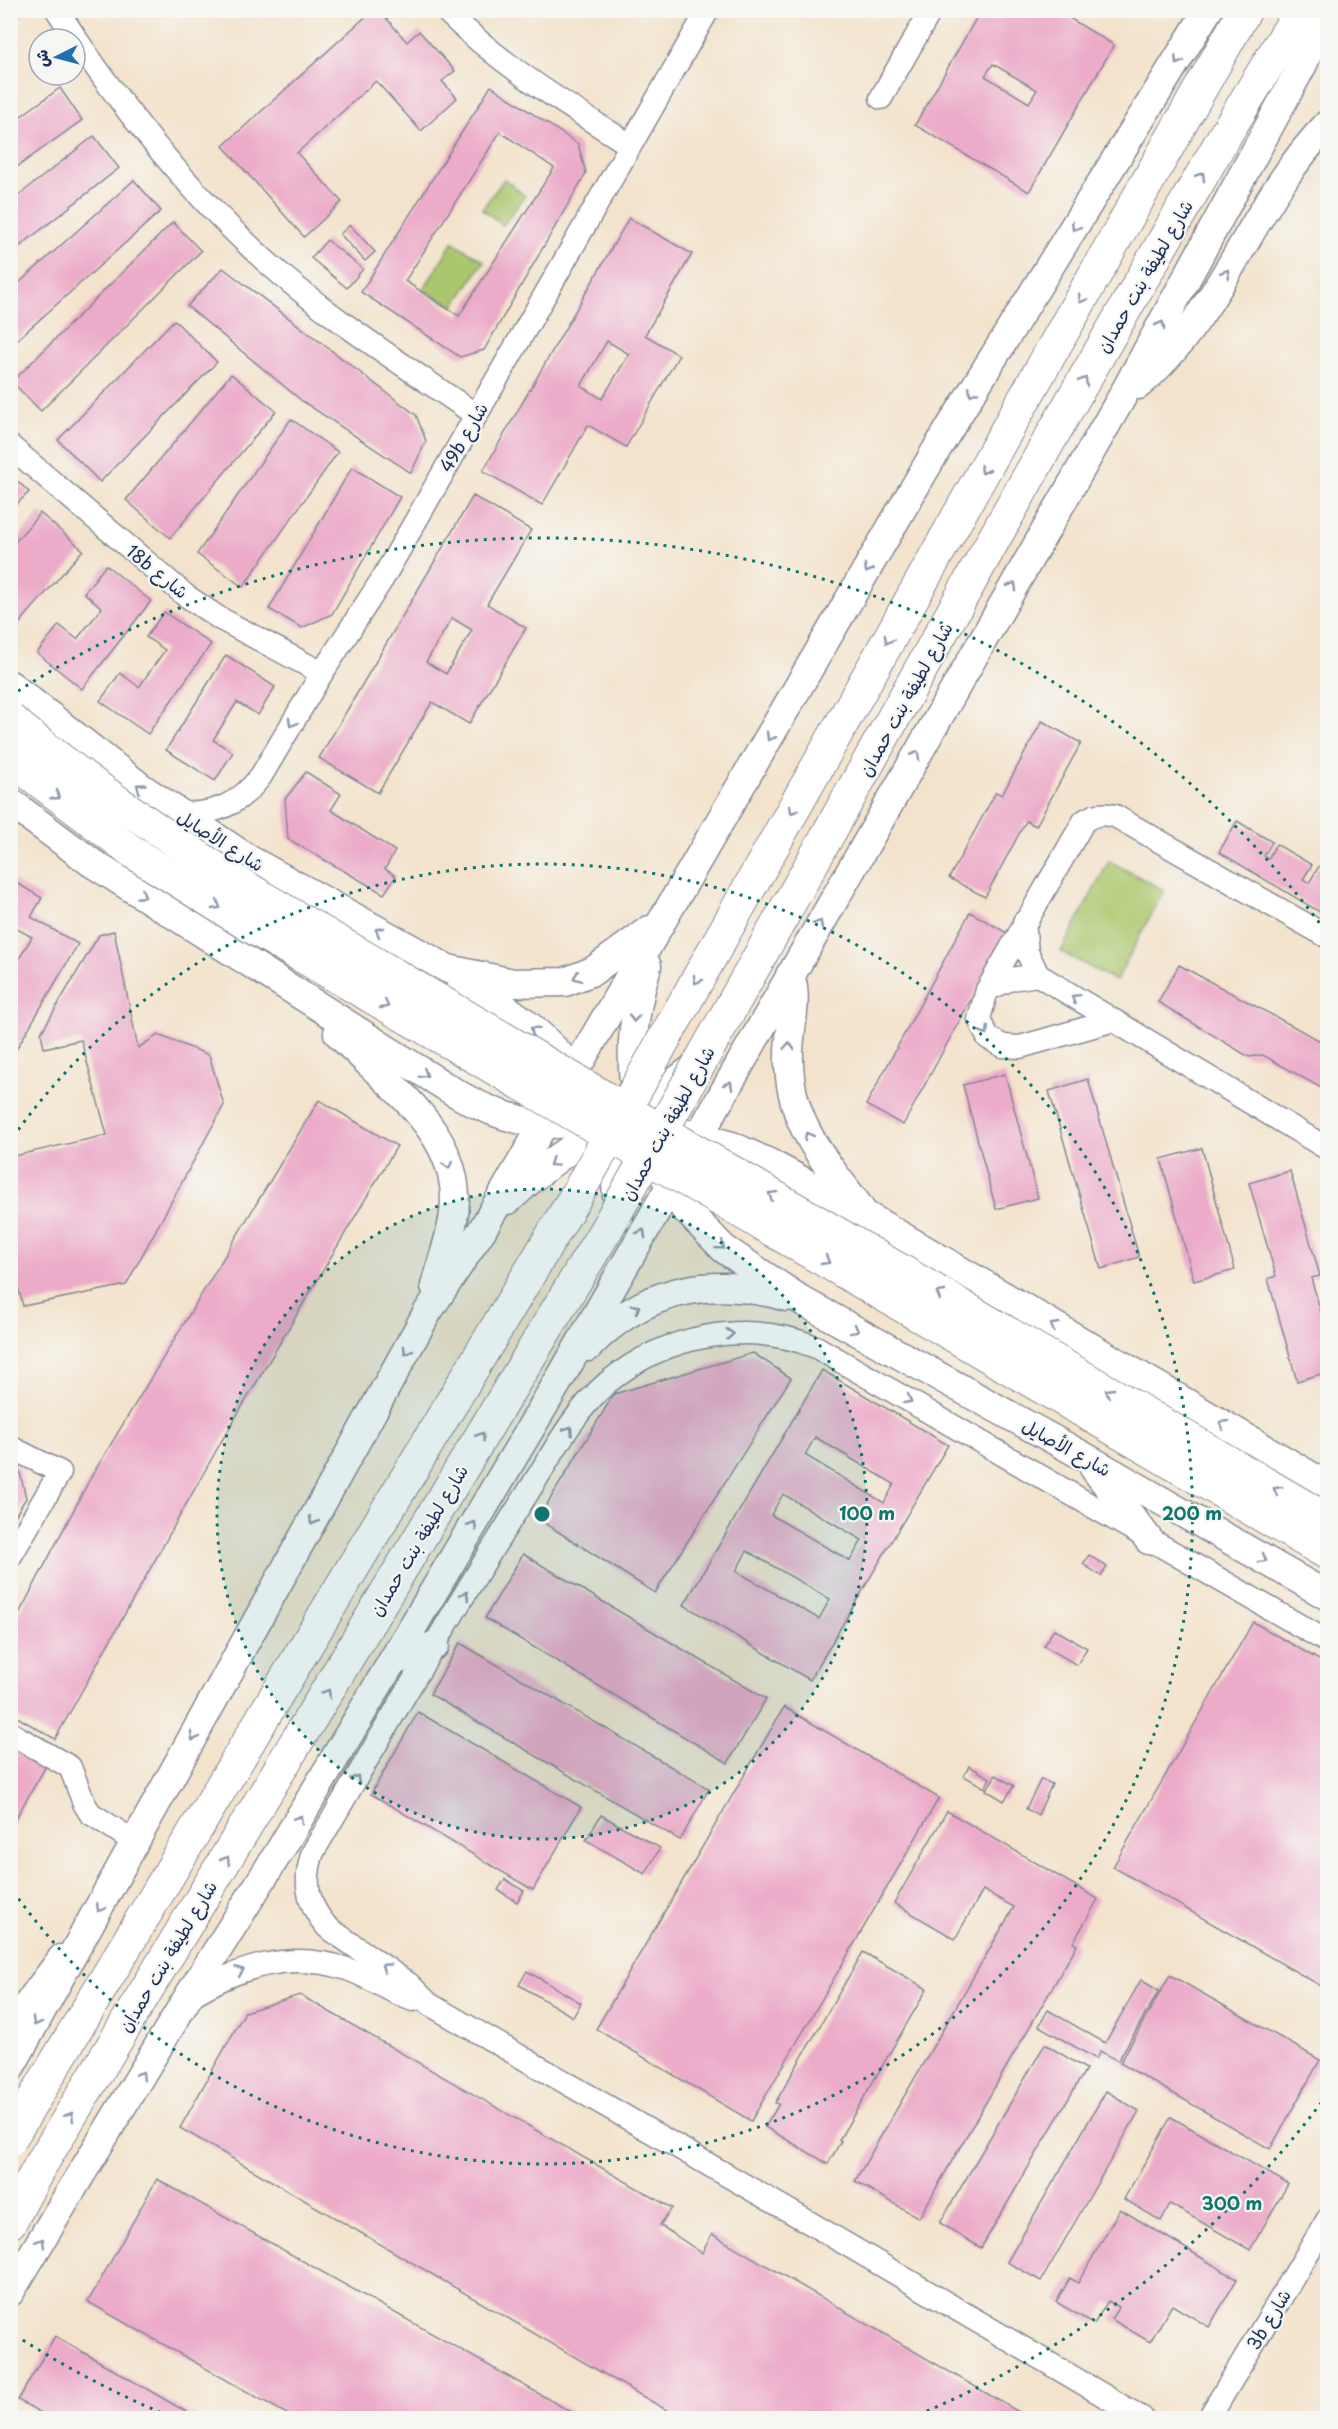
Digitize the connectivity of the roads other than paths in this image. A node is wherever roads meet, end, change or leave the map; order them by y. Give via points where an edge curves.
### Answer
1 (57, 10) edge
2 (445, 10) edge
3 (708, 10) edge
4 (931, 10) edge
5 (1208, 10) edge
6 (1245, 10) edge
7 (1301, 10) edge
8 (1326, 10) edge
9 (881, 98) dead end
10 (1328, 124) edge
11 (630, 145) junction
12 (1122, 397) junction
13 (476, 414) junction
14 (10, 446) edge
15 (322, 673) junction
16 (10, 685) edge
17 (10, 718) edge
18 (10, 759) edge
19 (10, 802) edge
20 (177, 813) junction
21 (660, 922) junction
22 (1024, 922) junction
23 (1328, 937) edge
24 (448, 969) junction
25 (789, 975) junction
26 (1038, 975) junction
27 (987, 990) junction
28 (321, 1010) junction
29 (1111, 1021) junction
30 (574, 1072) junction
31 (640, 1118) junction
32 (542, 1124) junction
33 (602, 1126) junction
34 (700, 1136) junction
35 (1328, 1149) edge
36 (670, 1186) junction
37 (867, 1216) junction
38 (482, 1230) junction
39 (804, 1302) junction
40 (427, 1313) junction
41 (562, 1375) junction
42 (10, 1447) edge
43 (1085, 1457) junction
44 (1328, 1486) edge
45 (1328, 1520) edge
46 (1149, 1540) junction
47 (1328, 1554) edge
48 (10, 1557) edge
49 (1328, 1596) edge
50 (1328, 1642) edge
51 (435, 1645) junction
52 (392, 1662) junction
53 (10, 1733) edge
54 (135, 1842) junction
55 (84, 1934) junction
56 (188, 1997) junction
57 (429, 2004) junction
58 (10, 2023) edge
59 (10, 2068) edge
60 (10, 2139) edge
61 (1328, 2219) edge
62 (10, 2222) edge
63 (10, 2292) edge
64 (1142, 2418) edge
65 (1209, 2418) edge

1 - 13 street via 148,136 227,225 324,309
2 - 11 street via 499,59
3 - 11 street, 49b شارع
4 - 9 street
5 -> 21 street via 938,447
6 -> 60 main road, bridge via 578,1194
62 -> 7 main road, شارع لطيفة بنت حمدان, bridge via 39,2166 608,1228 1054,432
12 -> 8 street via 1303,64
12 -> 10 street via 1157,368 1186,333 1302,152
11 - 13 street, 49b شارع via 554,284
25 -> 12 street
13 - 15 street, 49b شارع via 383,578
14 - 15 street, 18b شارع via 185,595 219,618
15 -> 20 street, 49b شارع via 249,792 216,811
20 -> 16 street, شارع الأصايل
45 -> 17 main road, bridge via 267,900 146,822
18 -> 47 main road, bridge via 134,853 243,922
19 -> 28 street via 92,863
24 -> 20 street, شارع الأصايل via 248,859
21 -> 24 street via 593,971 564,982 513,983
21 - 30 street
21 -> 31 street via 635,1008 631,1041
22 - 23 street via 1084,821 1090,816 1107,814
22 - 26 street via 1027,952
22 - 27 street
30 -> 24 street via 533,1028
25 - 31 street
34 -> 25 street
37 -> 25 street via 805,1133 794,1104 789,1055 794,992
26 - 27 street via 1011,979
29 -> 26 street
27 -> 29 street via 979,1019 988,1038 1003,1046 1020,1047
28 -> 32 street via 482,1108
28 -> 40 street via 349,1045 421,1114 449,1162 454,1218
29 - 35 street
30 - 32 street
30 - 33 street
31 - 33 street
31 - 34 street
31 - 36 street
32 - 33 street
32 - 38 street
33 -> 38 street via 534,1176
33 - 41 street via 618,1188 616,1234 604,1274 564,1350
34 - 36 street
34 - 37 street via 750,1153
36 -> 39 street via 724,1249
41 -> 36 street
44 -> 37 street
38 - 40 street
41 -> 39 street via 619,1318 661,1296 731,1288
39 -> 43 street, شارع الأصايل
40 -> 54 street
52 -> 41 street
42 - 48 street via 60,1472
43 - 46 street
43 -> 49 street, شارع الأصايل
46 - 50 street
51 -> 46 street via 587,1402 630,1366 680,1343 708,1336 763,1333 790,1337 816,1347
51 - 52 street
57 -> 51 street via 410,1984 327,1927 309,1900 306,1884 313,1852
56 -> 52 street
53 - 54 street via 70,1767 90,1813
54 -> 55 street
55 - 58 street via 69,1943
55 -> 59 street
56 -> 57 street via 240,1971 278,1960 296,1960 347,1969
63 -> 56 street
57 - 64 street
61 - 65 street, 3b شارع

